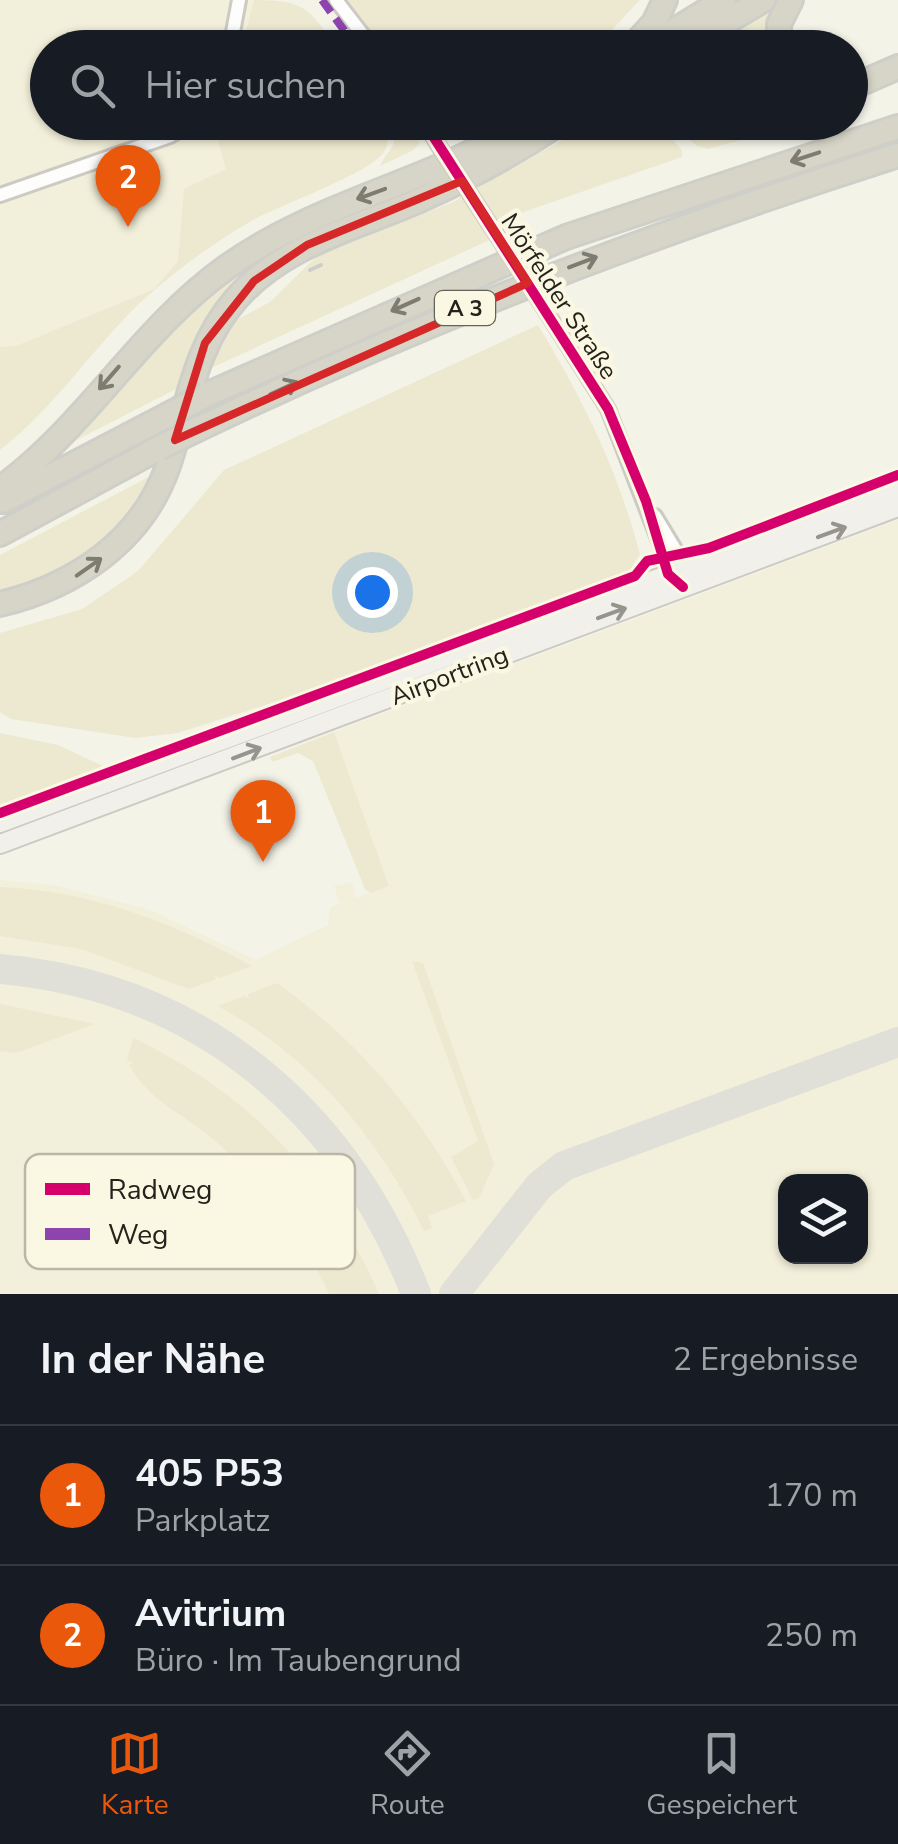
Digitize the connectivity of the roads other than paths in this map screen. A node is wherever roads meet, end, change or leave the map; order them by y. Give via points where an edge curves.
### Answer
1 (240, 0) edge
2 (336, 0) edge
3 (665, 0) edge
4 (724, 0) edge
5 (763, 0) edge
6 (791, 0) edge
7 (234, 30) edge
8 (359, 30) edge
9 (647, 30) edge
10 (675, 30) edge
11 (713, 30) edge
12 (779, 30) edge
13 (898, 67) edge
14 (898, 76) edge
15 (868, 80) edge
16 (868, 88) edge
17 (898, 127) edge
18 (868, 137) edge
19 (155, 140) edge
20 (435, 140) edge
21 (494, 140) edge
22 (533, 140) edge
23 (859, 140) edge
24 (898, 155) edge
25 (0, 195) edge
26 (0, 489) edge
27 (897, 499) edge
28 (0, 503) edge
29 (0, 534) edge
30 (678, 576) junction
31 (0, 604) edge
32 (0, 823) edge
33 (0, 844) edge

1 - 7 street
2 - 8 street
3 - 9 highway
4 - 10 highway
5 - 11 highway
6 - 12 highway
13 - 15 highway
14 - 16 highway
17 -> 18 highway, A 3, bridge
19 - 25 street
20 - 30 street, Mörfelder Straße, bridge via 608,409
21 -> 26 highway via 296,225 225,268 164,318
31 -> 22 highway via 72,578 125,536 160,486 205,344 236,299 284,258 487,169
23 -> 28 highway, A 3, bridge via 566,237 206,395
29 -> 24 highway, A 3, bridge via 159,448 406,333 544,277
27 - 30 street, Airportring
30 - 32 street, Airportring
33 -> 30 street, Airportring

